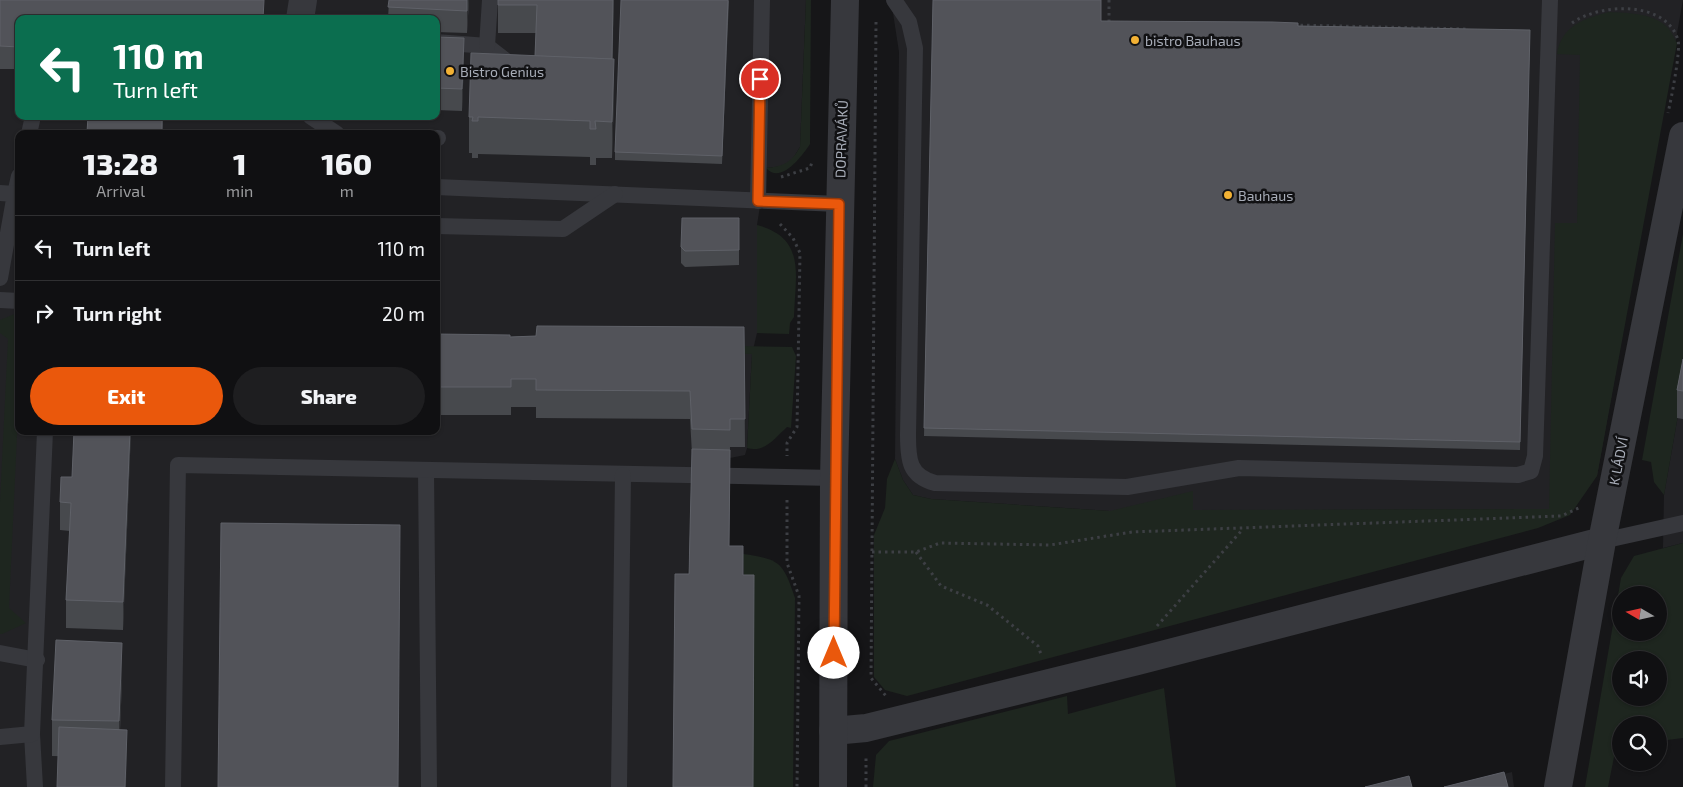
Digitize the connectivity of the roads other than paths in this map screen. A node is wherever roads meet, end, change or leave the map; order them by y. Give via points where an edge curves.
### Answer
1 (303, 0) edge
2 (490, 0) edge
3 (762, 0) edge
4 (845, 0) edge
5 (894, 0) edge
6 (1550, 0) edge
7 (301, 15) edge
8 (440, 42) edge
9 (487, 46) junction
10 (515, 68) edge
11 (316, 120) edge
12 (1675, 129) edge
13 (331, 130) edge
14 (440, 187) edge
15 (11, 194) edge
16 (615, 194) junction
17 (758, 201) junction
18 (839, 204) junction
19 (440, 226) edge
20 (0, 278) edge
21 (0, 300) edge
22 (15, 301) edge
23 (45, 435) edge
24 (426, 470) junction
25 (622, 475) junction
26 (834, 478) junction
27 (1683, 523) edge
28 (1602, 541) junction
29 (0, 653) edge
30 (37, 660) junction
31 (833, 731) junction
32 (32, 734) junction
33 (0, 737) edge
34 (35, 787) edge
35 (173, 787) edge
36 (429, 787) edge
37 (619, 787) edge
38 (833, 787) edge
39 (1558, 787) edge

1 - 7 street
2 - 9 lane
3 - 17 lane
4 - 18 street, DOPRAVÁKŮ
5 - 6 lane via 908,22 915,48 908,451 916,474 935,482 1127,487 1239,468 1518,475 1531,471 1535,456
8 - 9 lane
9 - 10 lane
11 - 13 lane
12 - 28 street, K LÁDVÍ
14 - 16 lane
15 - 20 lane
16 - 17 lane
16 - 19 lane via 563,229
17 - 18 lane
18 - 26 street, DOPRAVÁKŮ
21 - 22 lane
23 - 30 lane
24 - 25 lane
24 - 35 lane via 178,465
24 - 36 lane
25 - 26 lane
25 - 37 lane
26 - 31 street, DOPRAVÁKŮ
27 - 28 lane
28 - 31 street via 1128,664 866,728
28 - 39 street, K LÁDVÍ
29 - 30 lane
30 - 32 lane
31 - 38 street, DOPRAVÁKŮ
32 - 33 lane
32 - 34 lane

